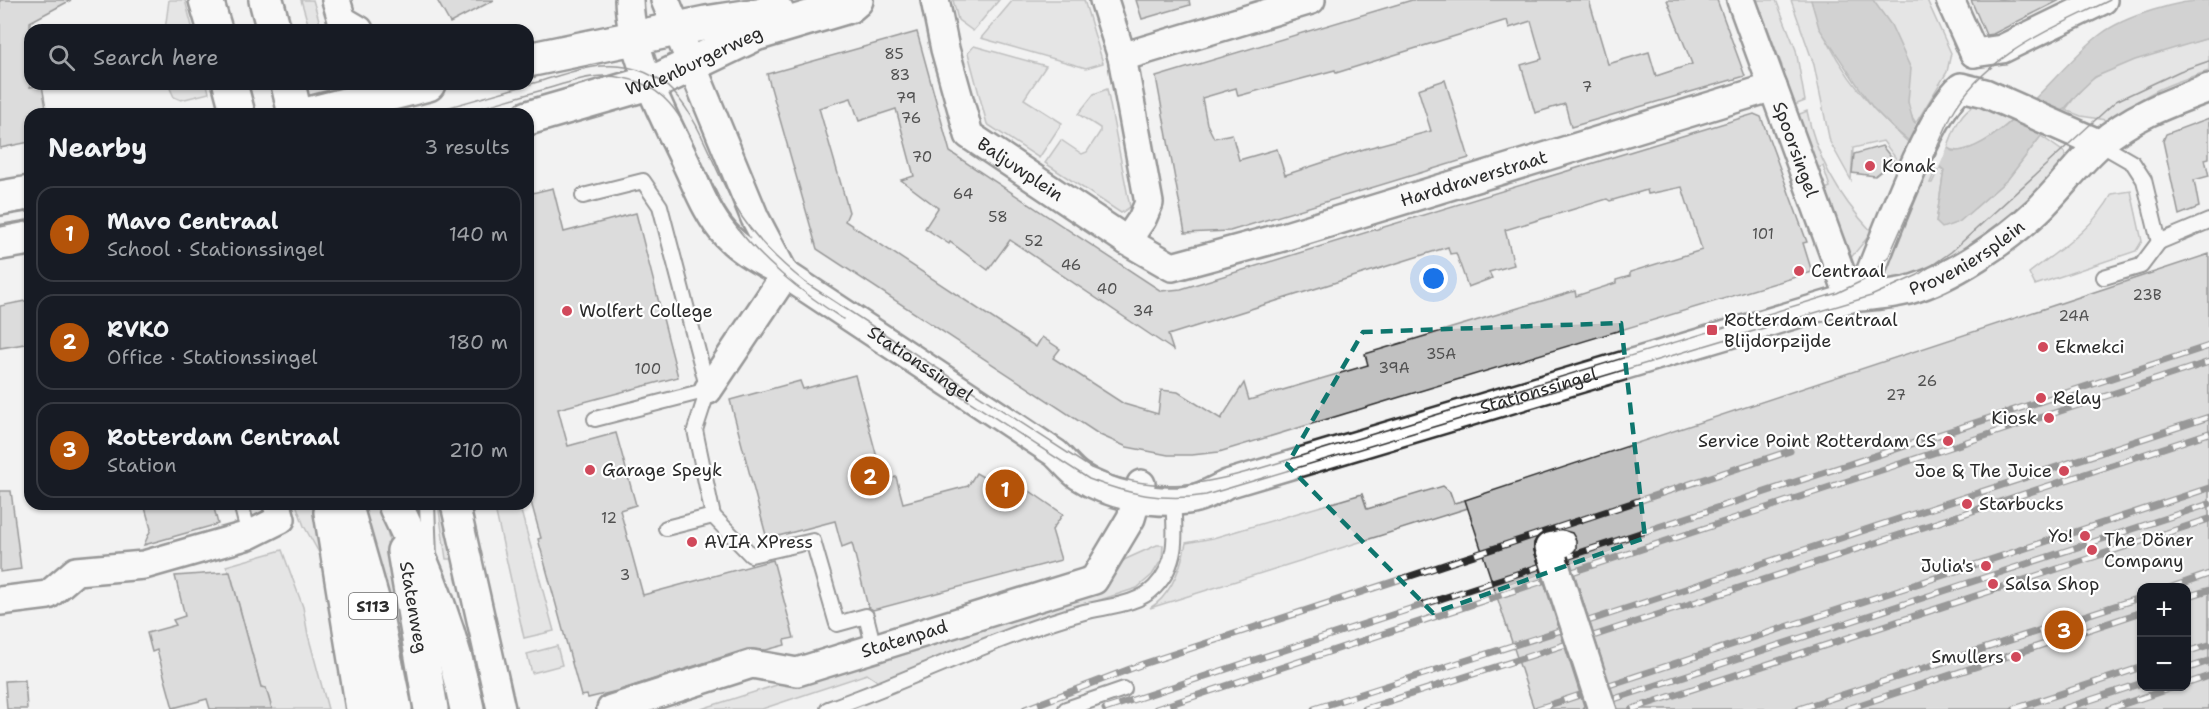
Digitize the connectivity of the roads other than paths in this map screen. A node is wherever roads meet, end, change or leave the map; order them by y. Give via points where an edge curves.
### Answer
1 (206, 0) edge
2 (266, 0) edge
3 (336, 0) edge
4 (629, 0) edge
5 (819, 0) edge
6 (856, 0) edge
7 (935, 0) edge
8 (1104, 0) edge
9 (1311, 0) edge
10 (1741, 0) edge
11 (1950, 0) edge
12 (2103, 0) edge
13 (671, 15) edge
14 (213, 24) edge
15 (272, 24) edge
16 (349, 24) edge
17 (634, 38) junction
18 (1974, 53) junction
19 (1122, 57) junction
20 (534, 59) edge
21 (691, 67) junction
22 (649, 84) junction
23 (1773, 87) junction
24 (1961, 87) junction
25 (2209, 88) edge
26 (232, 90) edge
27 (289, 90) edge
28 (404, 90) edge
29 (236, 108) edge
30 (294, 108) edge
31 (333, 108) edge
32 (534, 116) edge
33 (2100, 144) junction
34 (24, 194) edge
35 (583, 196) dead end
36 (0, 198) edge
37 (2209, 221) edge
38 (2191, 230) junction
39 (2209, 231) edge
40 (24, 239) edge
41 (1127, 241) junction
42 (2159, 242) junction
43 (0, 243) edge
44 (1172, 267) joint
45 (785, 275) junction
46 (2104, 277) dead end
47 (1850, 298) junction
48 (708, 390) junction
49 (595, 419) dead end
50 (1227, 484) junction
51 (1139, 491) junction
52 (1173, 501) junction
53 (243, 510) edge
54 (330, 510) edge
55 (347, 510) edge
56 (407, 510) edge
57 (408, 510) edge
58 (456, 510) edge
59 (279, 512) edge
60 (713, 516) junction
61 (666, 528) dead end
62 (249, 535) junction
63 (1561, 544) dead end
64 (0, 601) edge
65 (874, 648) junction
66 (1124, 689) dead end
67 (363, 709) edge
68 (395, 709) edge
69 (431, 709) edge
70 (467, 709) edge
71 (501, 709) edge
72 (611, 709) edge
73 (828, 709) edge
74 (1066, 709) edge
75 (1602, 709) edge

1 - 14 main road
2 - 15 main road
3 - 16 street via 342,20
4 - 17 street, Stationssingel
5 - 13 main road, Walenburgerweg via 772,14
6 - 21 main road, Walenburgerweg via 849,6 755,34
7 - 41 street, Baljuwplein via 969,135
8 - 19 street
9 - 19 street
10 - 23 street, Spoorsingel
11 - 18 street
12 - 18 street via 2002,49
13 - 17 main road, Walenburgerweg
13 - 21 street, Stationssingel
17 - 20 main road, Walenburgerweg
17 - 22 street, Stationssingel
18 - 24 street
19 - 41 street via 1149,202
21 - 22 main road, Walenburgerweg
21 - 45 street, Stationssingel via 755,218
22 - 32 main road, Walenburgerweg
22 - 45 street, Stationssingel via 702,196 725,234 752,257
23 - 44 street, Harddraverstraat via 1283,237
23 - 47 street, Spoorsingel
24 - 33 street via 1970,87
24 - 47 street via 1950,98 1925,143 1868,278
25 - 33 street, Proveniersplein via 2144,112
26 - 29 main road
27 - 30 main road
28 - 31 main road
33 - 42 lane via 2133,163 2144,180
33 - 47 street, Proveniersplein via 2037,211 1968,262 1913,289
34 - 36 main road
35 - 48 lane via 643,181 660,206
37 - 38 lane
38 - 39 lane
38 - 42 lane
40 - 43 main road
41 - 44 street, Baljuwplein
42 - 46 lane via 2141,266
45 - 48 street
45 - 51 street, Stationssingel via 1055,453
47 - 50 street, Stationssingel
48 - 49 lane
48 - 60 lane via 695,429
50 - 51 street, Stationssingel
50 - 52 street, Stationssingel via 1190,500
51 - 52 street, Stationssingel
51 - 65 street, Statenpad via 1131,518 1094,580
52 - 73 lane via 1172,561 1162,579 1143,596 1018,634
53 - 62 lane
54 - 67 main road, S113
55 - 68 main road, Statenweg / S113 via 373,602
56 - 69 main road, Statenweg / S113
57 - 70 main road, S113 via 448,633
58 - 71 street
59 - 62 street
60 - 61 lane
60 - 65 lane via 751,555 813,541 837,624 866,616
62 - 64 street via 144,565 76,571 48,595
63 - 75 street, bridge via 1549,547 1573,599 1593,663
65 - 72 street, Statenpad via 798,672 752,664
66 - 74 lane

